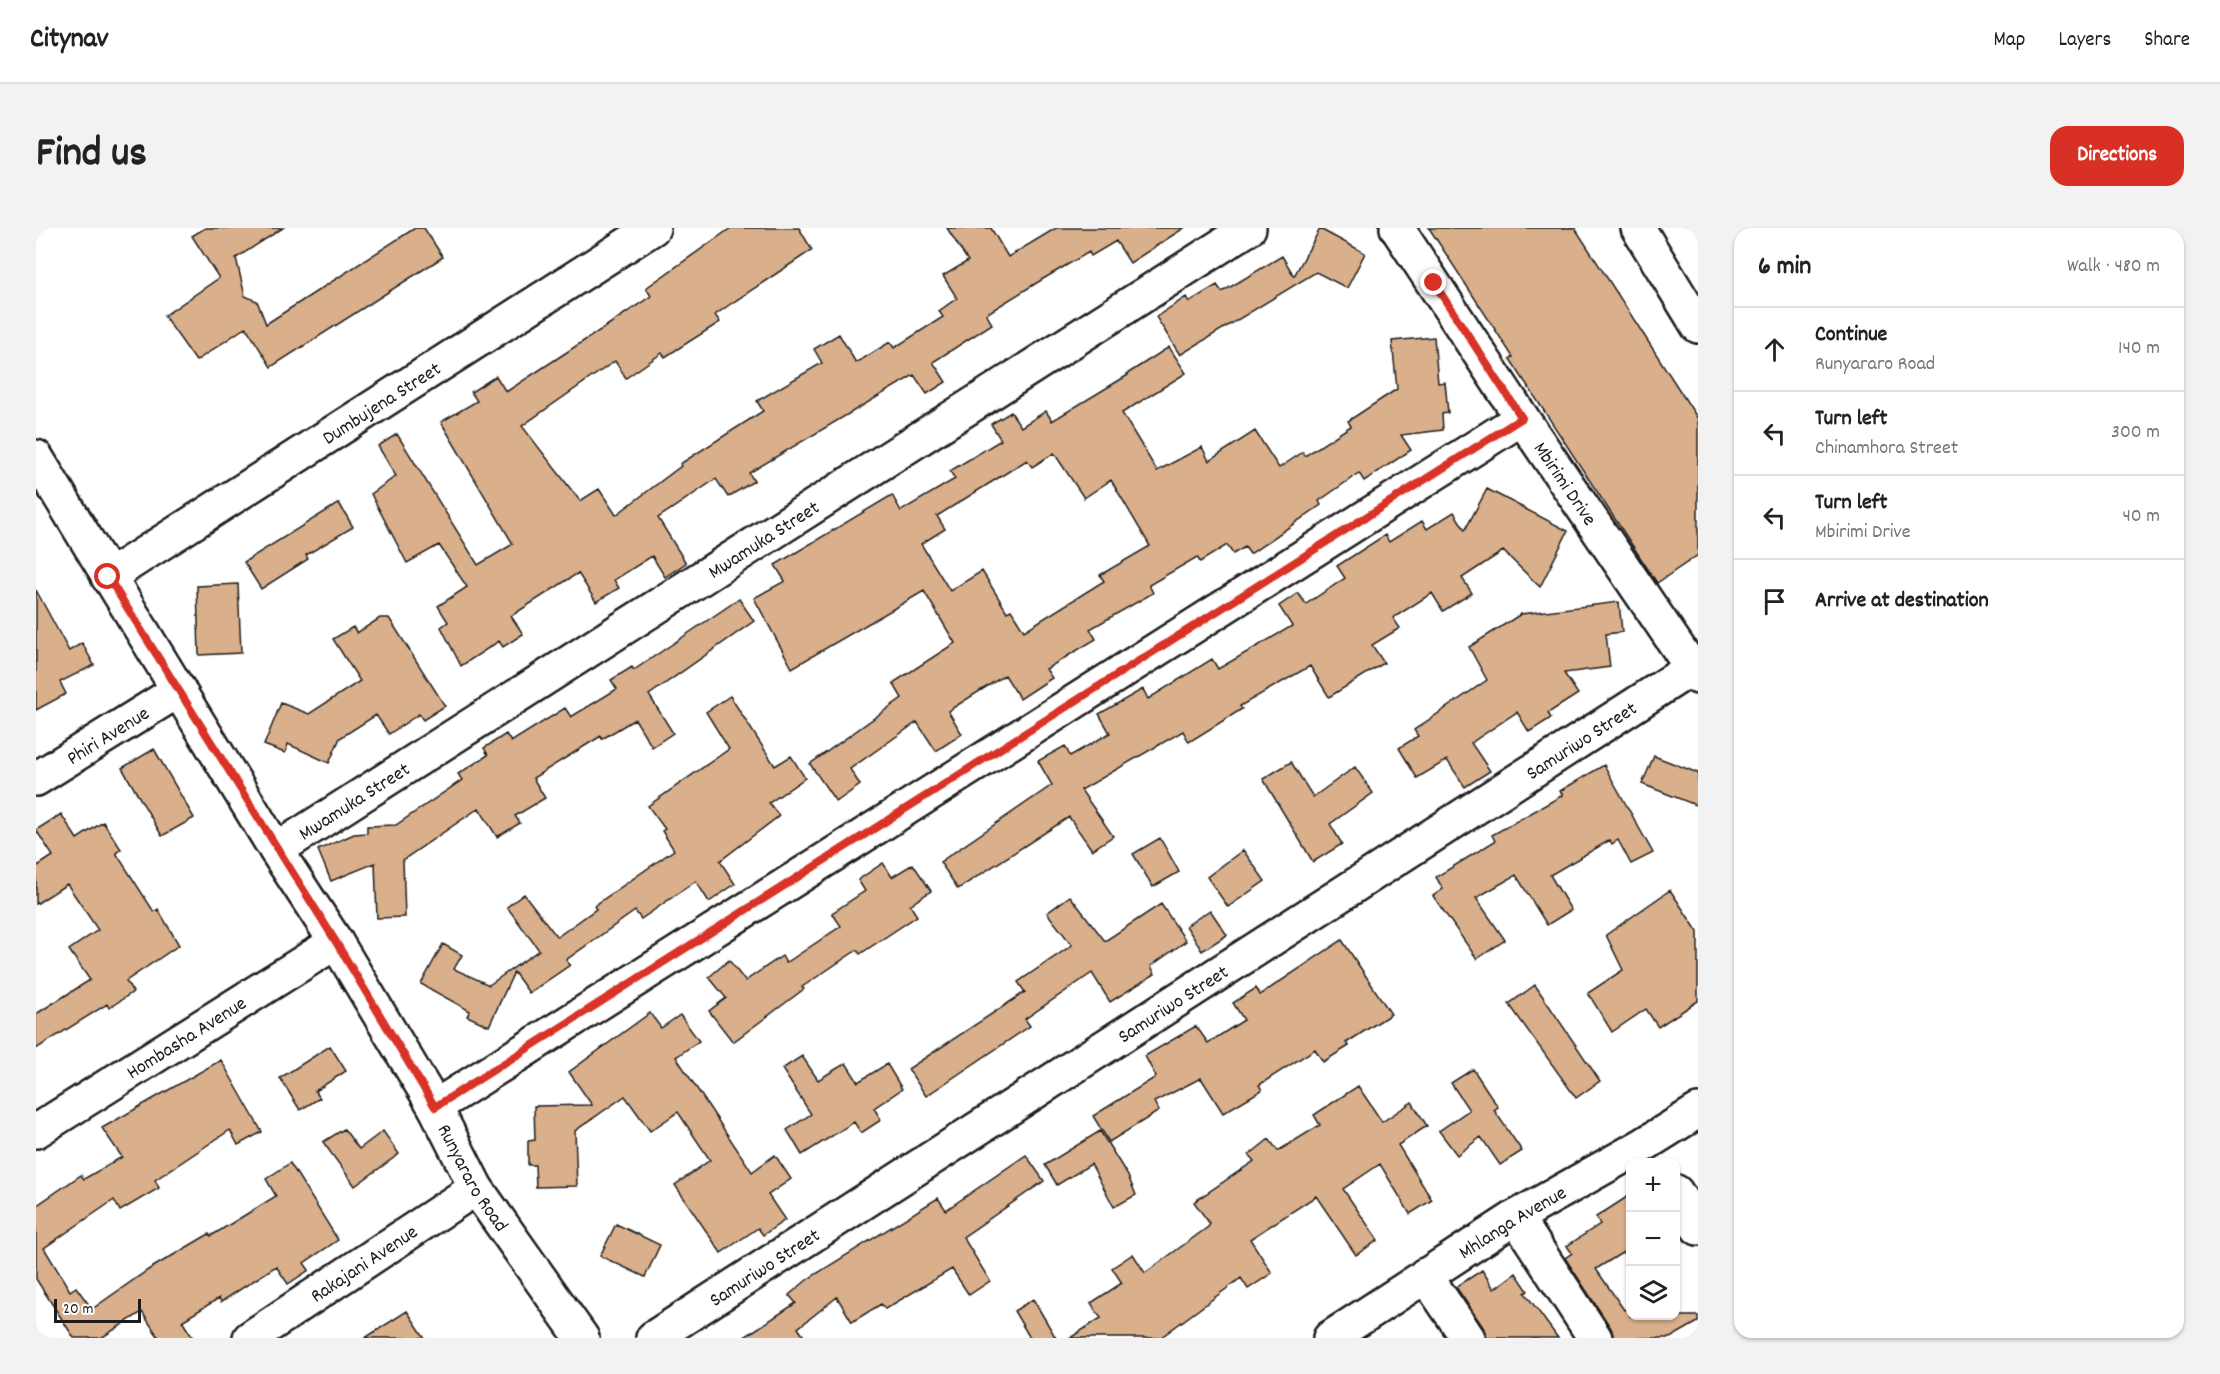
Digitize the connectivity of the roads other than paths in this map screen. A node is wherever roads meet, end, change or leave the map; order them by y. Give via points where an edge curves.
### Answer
1 (653, 228) edge
2 (1249, 228) edge
3 (1397, 228) edge
4 (1649, 232) edge
5 (1698, 326) edge
6 (1522, 418) junction
7 (36, 457) edge
8 (108, 577) junction
9 (1695, 672) edge
10 (179, 690) junction
11 (36, 779) edge
12 (276, 850) junction
13 (336, 942) junction
14 (435, 1107) junction
15 (1698, 1111) edge
16 (36, 1131) edge
17 (1651, 1153) edge
18 (476, 1188) junction
19 (1680, 1199) edge
20 (1516, 1217) junction
21 (1698, 1228) edge
22 (1425, 1275) junction
23 (250, 1338) edge
24 (582, 1338) edge
25 (653, 1338) edge
26 (1330, 1338) edge
27 (1468, 1338) edge
28 (1595, 1338) edge

1 - 8 street, Dumbujena Street
2 - 12 street, Mwamuka Street
3 - 6 street, Mbirimi Drive
4 - 5 street
6 - 9 street, Mbirimi Drive
6 - 14 street
7 - 8 street, Runyararo Road
8 - 10 street, Runyararo Road
9 - 25 street, Samuriwo Street
10 - 11 street, Phiri Avenue
10 - 12 street, Runyararo Road
12 - 13 street, Runyararo Road
13 - 14 street, Runyararo Road
13 - 16 street, Hombasha Avenue
14 - 18 street, Runyararo Road
15 - 17 street, Mhlanga Avenue
17 - 20 street, Mhlanga Avenue
18 - 23 street, Rakajani Avenue
18 - 24 street, Runyararo Road
19 - 21 street
20 - 22 street, Mhlanga Avenue
20 - 28 street
22 - 26 street, Mhlanga Avenue
22 - 27 street

